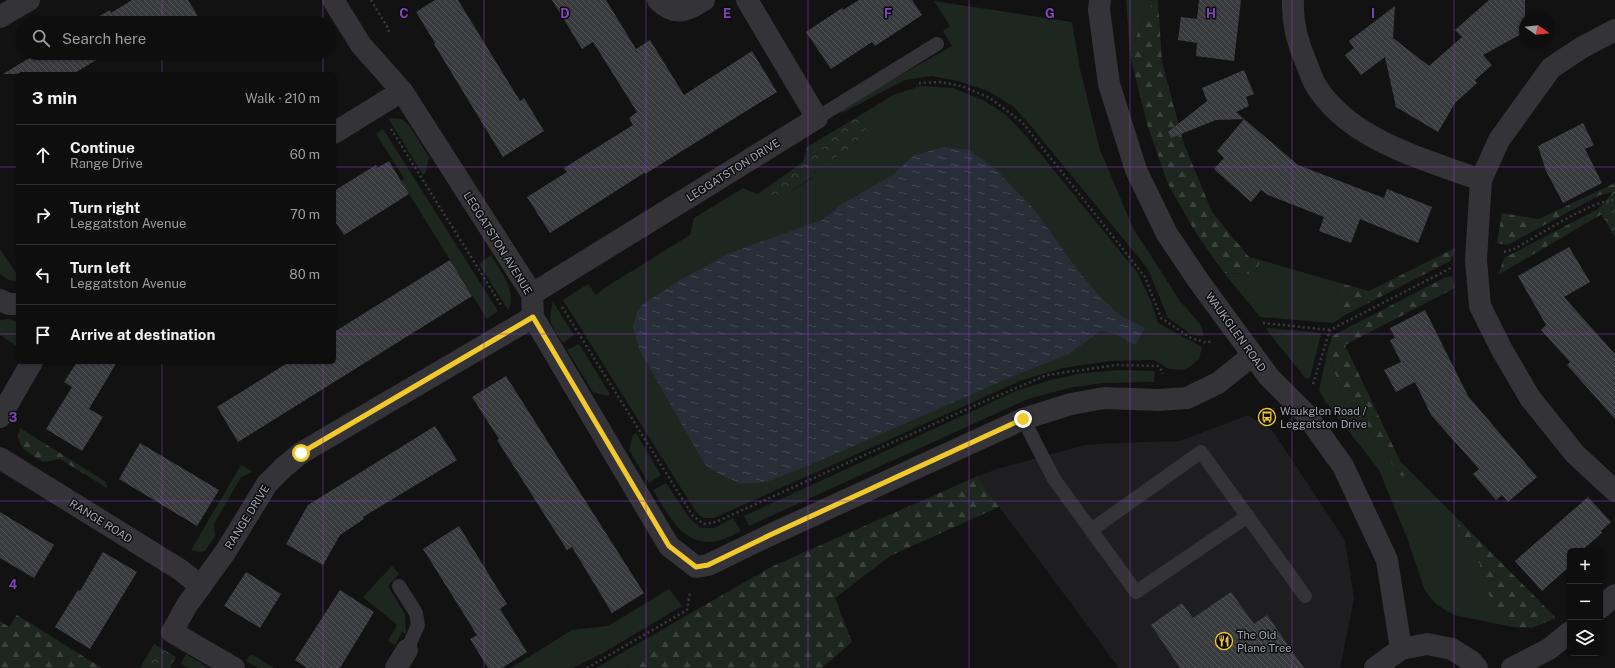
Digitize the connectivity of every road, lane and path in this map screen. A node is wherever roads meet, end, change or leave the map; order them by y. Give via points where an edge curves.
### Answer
1 (29, 0) edge
2 (333, 0) edge
3 (658, 0) edge
4 (704, 0) edge
5 (747, 0) edge
6 (1100, 0) edge
7 (1292, 0) edge
8 (0, 17) edge
9 (1615, 30) edge
10 (937, 44) dead end
11 (917, 83) dead end
12 (402, 91) junction
13 (377, 107) junction
14 (817, 118) junction
15 (336, 132) edge
16 (1481, 180) junction
17 (1615, 200) edge
18 (1476, 260) junction
19 (540, 289) junction
20 (0, 300) edge
21 (16, 304) edge
22 (524, 322) junction
23 (1330, 330) junction
24 (1237, 333) junction
25 (1253, 354) junction
26 (31, 364) edge
27 (1163, 400) junction
28 (1304, 413) junction
29 (0, 417) edge
30 (1023, 419) junction
31 (0, 458) edge
32 (1615, 491) edge
33 (1248, 516) junction
34 (1091, 530) junction
35 (696, 567) junction
36 (201, 586) junction
37 (399, 586) dead end
38 (1615, 595) edge
39 (1306, 596) dead end
40 (1603, 605) edge
41 (1567, 634) edge
42 (1401, 649) junction
43 (401, 659) edge
44 (234, 668) edge
45 (588, 668) edge
46 (1375, 668) edge
47 (1477, 668) edge
48 (1512, 668) edge

1 - 8 street
2 - 12 street, LEGGATSTON AVENUE via 360,45
3 - 4 street via 670,9 681,11
5 - 14 street
6 - 24 street, WAUKGLEN ROAD via 1099,10 1109,84 1136,170 1167,234
7 - 16 street via 1292,17 1299,48 1315,84 1334,108 1354,127 1387,144
9 - 16 street via 1551,68 1498,140
10 - 14 lane
11 - 24 path via 939,82 962,86 990,98 1022,122 1145,277 1161,318 1191,338 1207,343
12 - 13 street
12 - 19 street, LEGGATSTON AVENUE
13 - 15 street
13 - 22 path
14 - 19 street, LEGGATSTON DRIVE
16 - 18 street
17 - 18 path via 1591,206 1514,249
18 - 23 path via 1445,270
18 - 32 street via 1480,306 1530,398 1575,454
19 - 22 street, LEGGATSTON AVENUE
19 - 27 path via 693,516 704,524 716,522 1047,375 1116,365 1158,366 1162,371
20 - 21 street
22 - 35 street, LEGGATSTON AVENUE via 669,546
22 - 36 street, RANGE DRIVE via 301,453 267,484
23 - 24 path via 1264,322
23 - 28 path
24 - 25 street, WAUKGLEN ROAD
25 - 27 street via 1218,383 1187,398
25 - 28 street, WAUKGLEN ROAD via 1269,377
26 - 29 street
27 - 30 street via 1104,398 1071,404
28 - 42 street, WAUKGLEN ROAD via 1343,466 1387,560
30 - 34 lane via 1054,479
30 - 35 street via 708,565
31 - 36 street, RANGE ROAD via 179,569
33 - 34 lane via 1136,592
33 - 34 lane via 1201,452
33 - 39 lane
35 - 45 path via 687,610
36 - 44 street, RANGE DRIVE via 172,632
37 - 43 lane via 416,613 418,625
38 - 40 street
41 - 48 street via 1549,649
42 - 46 street
42 - 47 street via 1427,644 1452,649

